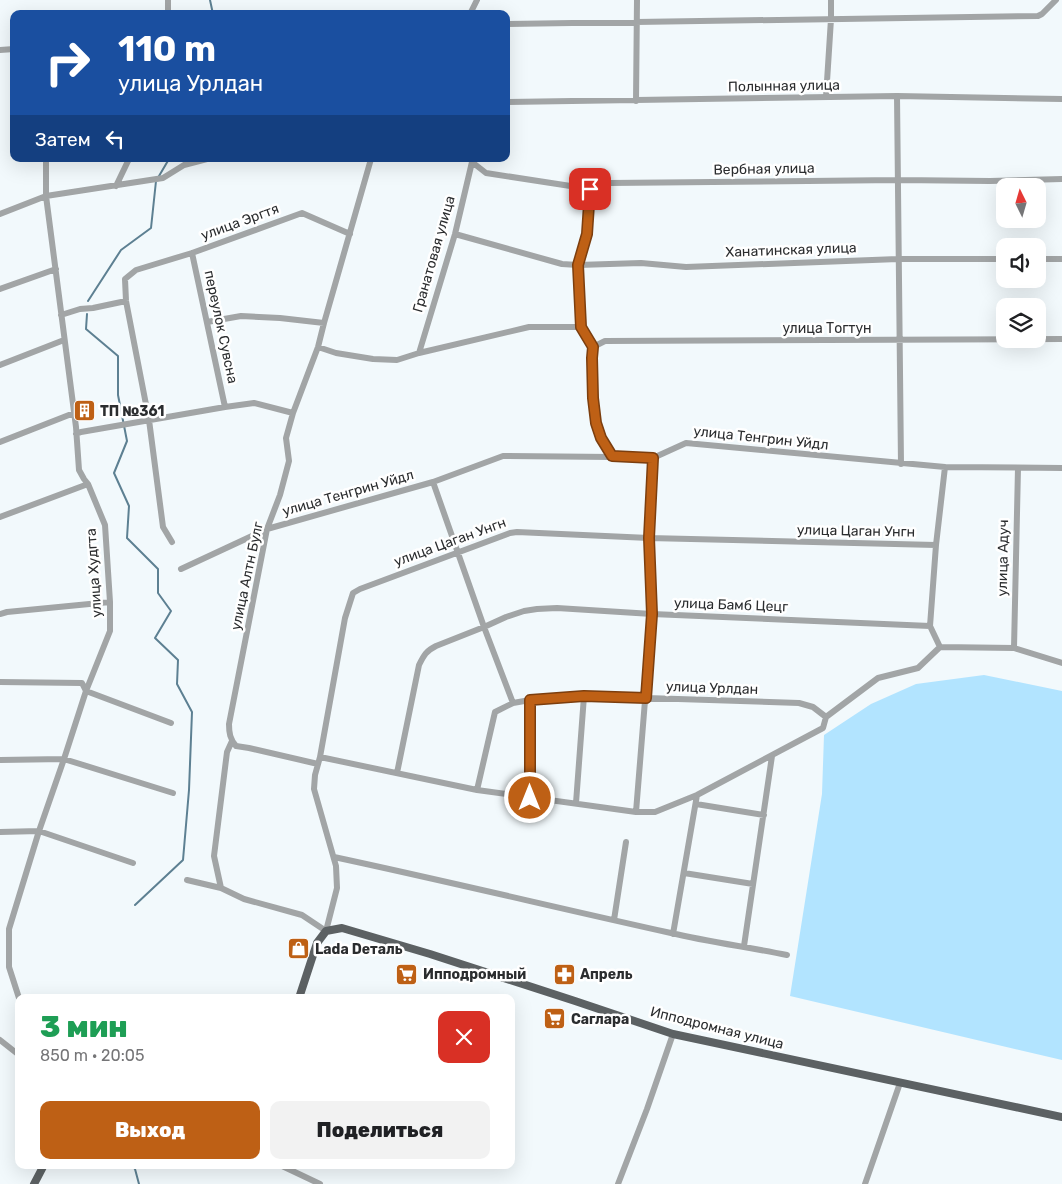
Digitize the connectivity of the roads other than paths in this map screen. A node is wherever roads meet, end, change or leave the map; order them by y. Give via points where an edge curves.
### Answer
1 (637, 0) edge
2 (831, 0) edge
3 (1056, 0) edge
4 (831, 19) junction
5 (637, 22) junction
6 (510, 24) edge
7 (897, 96) junction
8 (826, 97) junction
9 (1062, 99) edge
10 (636, 100) junction
11 (510, 102) edge
12 (46, 162) edge
13 (128, 162) edge
14 (196, 162) edge
15 (370, 162) edge
16 (471, 162) edge
17 (473, 162) edge
18 (1062, 179) edge
19 (898, 180) junction
20 (116, 186) junction
21 (590, 189) junction
22 (46, 196) junction
23 (0, 214) edge
24 (350, 234) junction
25 (454, 234) junction
26 (192, 253) junction
27 (1046, 258) edge
28 (1062, 258) edge
29 (898, 259) junction
30 (996, 259) edge
31 (578, 265) junction
32 (56, 269) junction
33 (0, 289) edge
34 (126, 301) junction
35 (61, 315) junction
36 (207, 322) junction
37 (324, 323) junction
38 (581, 327) junction
39 (1062, 339) edge
40 (64, 340) junction
41 (900, 341) junction
42 (593, 347) junction
43 (318, 348) junction
44 (419, 354) junction
45 (0, 365) edge
46 (225, 407) junction
47 (294, 412) junction
48 (74, 413) junction
49 (149, 420) junction
50 (76, 434) junction
51 (0, 442) edge
52 (612, 456) junction
53 (653, 458) junction
54 (901, 464) junction
55 (945, 467) junction
56 (1018, 468) junction
57 (1062, 468) edge
58 (433, 482) junction
59 (88, 484) junction
60 (0, 517) edge
61 (267, 529) junction
62 (649, 538) junction
63 (172, 542) dead end
64 (936, 545) junction
65 (458, 552) junction
66 (181, 569) dead end
67 (110, 602) junction
68 (0, 614) edge
69 (652, 614) junction
70 (930, 626) junction
71 (484, 627) junction
72 (940, 647) junction
73 (1014, 648) junction
74 (1062, 663) edge
75 (0, 682) edge
76 (86, 691) junction
77 (584, 696) junction
78 (646, 698) junction
79 (530, 700) junction
80 (513, 703) junction
81 (826, 717) junction
82 (171, 723) dead end
83 (232, 741) junction
84 (772, 756) junction
85 (64, 759) junction
86 (0, 760) edge
87 (319, 760) junction
88 (397, 774) junction
89 (477, 790) junction
90 (172, 793) dead end
91 (697, 795) junction
92 (530, 798) junction
93 (576, 803) junction
94 (696, 804) junction
95 (636, 812) junction
96 (764, 815) junction
97 (39, 831) junction
98 (0, 832) edge
99 (626, 842) dead end
100 (334, 857) junction
101 (133, 863) dead end
102 (684, 873) junction
103 (187, 880) dead end
104 (753, 884) junction
105 (221, 888) junction
106 (614, 920) junction
107 (326, 932) junction
108 (673, 934) junction
109 (744, 946) junction
110 (787, 955) dead end
111 (18, 994) edge
112 (300, 994) edge
113 (673, 1034) junction
114 (0, 1040) edge
115 (15, 1051) edge
116 (900, 1083) junction
117 (1062, 1117) edge
118 (42, 1169) edge
119 (288, 1169) edge
120 (34, 1184) edge
121 (320, 1184) edge
122 (618, 1184) edge
123 (865, 1184) edge

1 - 5 street
2 - 4 street
3 - 4 street via 1038,16
4 - 5 street
4 - 8 street
5 - 6 street
5 - 10 street
7 - 8 street, Полынная улица
7 - 9 street, Полынная улица
7 - 19 street
8 - 10 street, Полынная улица
10 - 11 street, Полынная улица
12 - 22 street, улица Худгта
13 - 20 street
14 - 20 street via 163,178
15 - 24 street, улица Алтн Булг
16 - 25 street, Гранатовая улица
17 - 21 street, Вербная улица via 486,173
18 - 19 street, Вербная улица
19 - 21 street, Вербная улица via 610,183
19 - 29 street
20 - 22 street
21 - 31 street via 587,234
22 - 23 street
22 - 32 street, улица Худгта
24 - 26 street, улица Эргтя via 302,213
24 - 37 street, улица Алтн Булг
25 - 31 street, Ханатинская улица via 562,264
25 - 44 street, Гранатовая улица
26 - 34 street, улица Эргтя via 136,270 126,279
26 - 36 street, переулок Сувсна
27 - 28 street
29 - 30 street, Ханатинская улица
29 - 31 street, Ханатинская улица via 686,267 641,263
29 - 41 street
31 - 38 street
32 - 33 street
32 - 35 street, улица Худгта
34 - 35 street
34 - 49 street
35 - 40 street, улица Худгта
36 - 37 street via 241,316
36 - 46 street, переулок Сувсна
37 - 43 street, улица Алтн Булг
38 - 42 street
38 - 44 street via 529,327
39 - 41 street, улица Тогтун
40 - 45 street
40 - 48 street, улица Худгта
41 - 42 street, улица Тогтун via 605,341
41 - 54 street
42 - 52 street via 596,423
43 - 44 street via 373,359 397,360
43 - 47 street, улица Алтн Булг
46 - 47 street via 254,404
46 - 49 street
47 - 61 street, улица Алтн Булг via 286,438 289,461
48 - 50 street, улица Худгта
48 - 51 street
49 - 50 street
49 - 63 street via 163,527
50 - 59 street, улица Худгта via 80,470
52 - 53 street, улица Тенгрин Уйдл
52 - 58 street, улица Тенгрин Уйдл via 503,456
53 - 54 street, улица Тенгрин Уйдл via 686,442
53 - 62 street
54 - 55 street, улица Тенгрин Уйдл
55 - 56 street, улица Тенгрин Уйдл
55 - 64 street
56 - 57 street, улица Тенгрин Уйдл
56 - 73 street, улица Адуч
58 - 61 street, улица Тенгрин Уйдл
58 - 65 street
59 - 60 street
59 - 67 street, улица Худгта via 104,525
61 - 66 street, улица Тенгрин Уйдл
61 - 83 street, улица Алтн Булг via 229,724
62 - 64 street, улица Цаган Унгн
62 - 65 street, улица Цаган Унгн via 517,532
62 - 69 street
64 - 70 street
65 - 71 street
65 - 87 street, улица Цаган Унгн via 353,593 345,618
67 - 68 street
67 - 76 street, улица Худгта via 110,631
69 - 70 street, улица Бамб Цецг
69 - 71 street, улица Бамб Цецг via 537,609
69 - 78 street
70 - 72 street
71 - 80 street
71 - 88 street, улица Бамб Цецг via 436,646 424,655 419,665
72 - 73 street
72 - 81 street via 918,668 878,678
73 - 74 street
75 - 76 street via 82,683
76 - 82 street
76 - 85 street, улица Худгта
77 - 78 street, улица Урлдан
77 - 79 street, улица Урлдан
77 - 93 street
78 - 81 street, улица Урлдан via 799,703 813,707
78 - 95 street
79 - 80 street, улица Урлдан
79 - 92 street
80 - 89 street, улица Урлдан via 495,712
81 - 84 street via 823,728
83 - 87 street via 236,746
83 - 105 street, улица Алтн Булг via 227,752 214,856
84 - 91 street
84 - 96 street
85 - 86 street
85 - 90 street
85 - 97 street, улица Худгта
87 - 88 street
87 - 100 street, улица Цаган Унгн via 314,789
88 - 89 street
89 - 92 street
91 - 94 street
91 - 95 street via 655,812
92 - 93 street
93 - 95 street
94 - 96 street
94 - 102 street
96 - 104 street
97 - 98 street
97 - 101 street
97 - 111 street, улица Худгта via 9,929 10,967
99 - 106 street
100 - 106 street
100 - 107 street, улица Цаган Унгн via 337,888
102 - 104 street
102 - 108 street
103 - 105 street
104 - 109 street
105 - 107 street via 244,899 302,915
106 - 108 street
107 - 112 main road via 317,943
107 - 113 main road, Ипподромная улица via 342,928
108 - 109 street
109 - 110 street
113 - 116 main road, Ипподромная улица
113 - 122 street
114 - 115 street
116 - 117 main road, Ипподромная улица
116 - 123 street
118 - 120 main road
119 - 121 street

